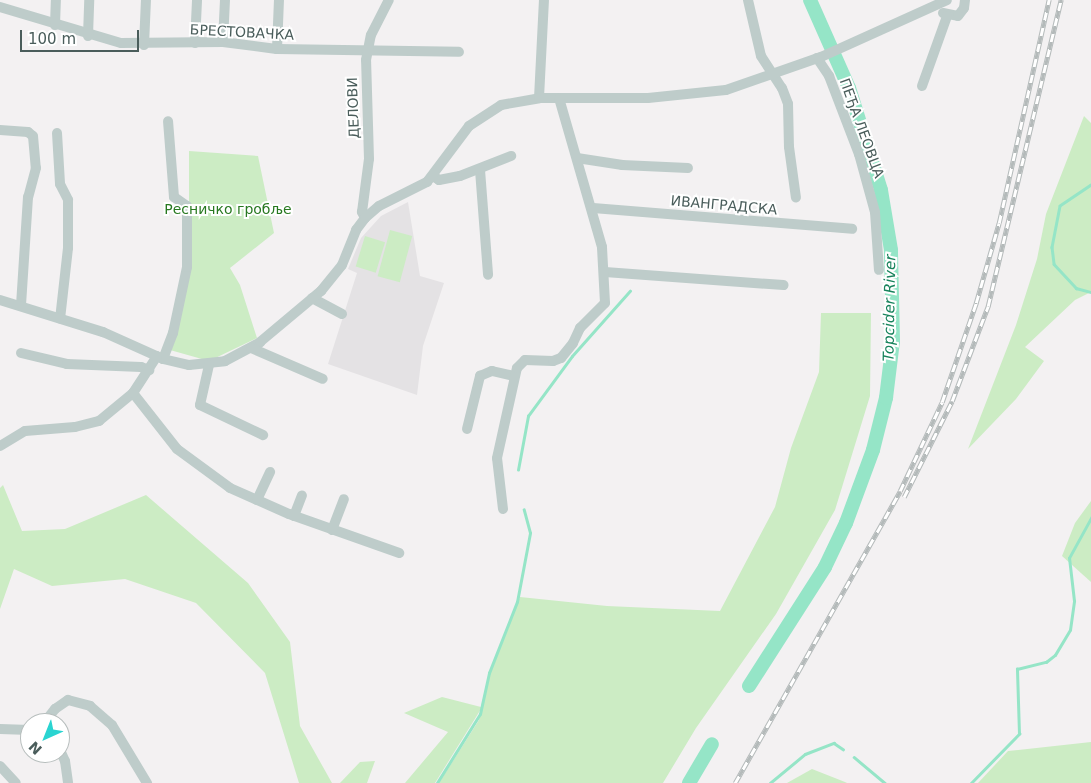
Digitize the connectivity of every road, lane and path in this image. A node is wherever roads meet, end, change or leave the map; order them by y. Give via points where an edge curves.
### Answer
1 (56, 0) edge
2 (90, 0) edge
3 (146, 0) edge
4 (197, 0) edge
5 (225, 0) edge
6 (279, 0) edge
7 (389, 0) edge
8 (544, 0) edge
9 (748, 0) edge
10 (948, 0) edge
11 (965, 0) edge
12 (936, 3) edge
13 (0, 6) edge
14 (948, 16) junction
15 (55, 26) junction
16 (88, 36) junction
17 (223, 42) junction
18 (195, 43) junction
19 (144, 45) junction
20 (277, 48) junction
21 (367, 51) junction
22 (459, 52) dead end
23 (819, 58) junction
24 (774, 75) junction
25 (922, 86) dead end
26 (539, 98) junction
27 (559, 98) junction
28 (168, 121) dead end
29 (0, 130) edge
30 (56, 133) dead end
31 (511, 156) dead end
32 (578, 158) junction
33 (688, 168) dead end
34 (480, 170) junction
35 (433, 176) junction
36 (796, 198) dead end
37 (593, 208) junction
38 (365, 218) junction
39 (852, 229) dead end
40 (880, 270) dead end
41 (605, 272) junction
42 (488, 275) dead end
43 (784, 285) dead end
44 (312, 298) junction
45 (0, 300) edge
46 (21, 306) junction
47 (342, 314) dead end
48 (60, 319) junction
49 (252, 348) junction
50 (21, 353) dead end
51 (160, 358) junction
52 (209, 365) junction
53 (149, 370) junction
54 (513, 376) junction
55 (323, 379) dead end
56 (133, 393) junction
57 (467, 429) dead end
58 (263, 435) dead end
59 (0, 446) edge
60 (270, 472) dead end
61 (302, 495) dead end
62 (257, 500) junction
63 (344, 500) dead end
64 (503, 509) dead end
65 (294, 516) junction
66 (332, 530) junction
67 (399, 553) dead end
68 (52, 713) edge
69 (0, 729) edge
70 (20, 730) edge
71 (65, 763) edge
72 (0, 766) edge
73 (16, 783) edge
74 (68, 783) edge
75 (147, 783) edge

1 - 15 street
2 - 16 street
3 - 19 street
4 - 18 street
5 - 17 street
6 - 20 street
7 - 21 street, ДЕЛОВИ
8 - 26 street
9 - 24 street via 761,56
10 - 12 street
11 - 14 street via 962,12
12 - 14 street
12 - 23 street
13 - 15 street, БРЕСТОВАЧКА
14 - 25 street
15 - 16 street, БРЕСТОВАЧКА
16 - 19 street, БРЕСТОВАЧКА
17 - 18 street, БРЕСТОВАЧКА
17 - 20 street, БРЕСТОВАЧКА
18 - 19 street, БРЕСТОВАЧКА
20 - 21 street, БРЕСТОВАЧКА
21 - 22 street, БРЕСТОВАЧКА
21 - 38 street, ДЕЛОВИ via 369,159 362,212
23 - 24 street
23 - 40 street, ПЕЂА ЛЕОВЦА via 860,154 875,212
24 - 27 street via 726,90 686,96
24 - 36 street via 788,104 789,147
26 - 27 street
26 - 35 street via 501,105 480,117 464,132
27 - 32 street
28 - 51 street via 174,197 187,206 187,267 173,333
29 - 46 street via 28,132 34,136 36,168 28,196
30 - 48 street via 60,184 68,200 68,248
31 - 34 street
32 - 33 street via 622,165
32 - 37 street
34 - 35 street via 444,180
34 - 42 street
35 - 38 street via 417,189 379,206
37 - 39 street, ИВАНГРАДСКА
37 - 41 street
38 - 44 street via 339,270
41 - 43 street
41 - 54 street via 605,303 580,328 565,354 553,361 525,360
44 - 47 street
44 - 49 street
45 - 46 street
46 - 48 street
48 - 51 street via 103,332
49 - 52 street via 235,358
49 - 55 street
50 - 53 street via 67,364
51 - 52 street
51 - 53 street
52 - 58 street via 200,405
53 - 56 street
54 - 57 street via 492,371 480,376
54 - 64 street via 497,458
56 - 59 street via 112,412 91,424 25,431
56 - 62 street via 187,458 230,488
60 - 62 street
61 - 65 street
62 - 65 street
63 - 66 street
65 - 66 street
66 - 67 street
68 - 75 street via 68,700 90,706 112,725
69 - 70 street
71 - 74 street
72 - 73 street

